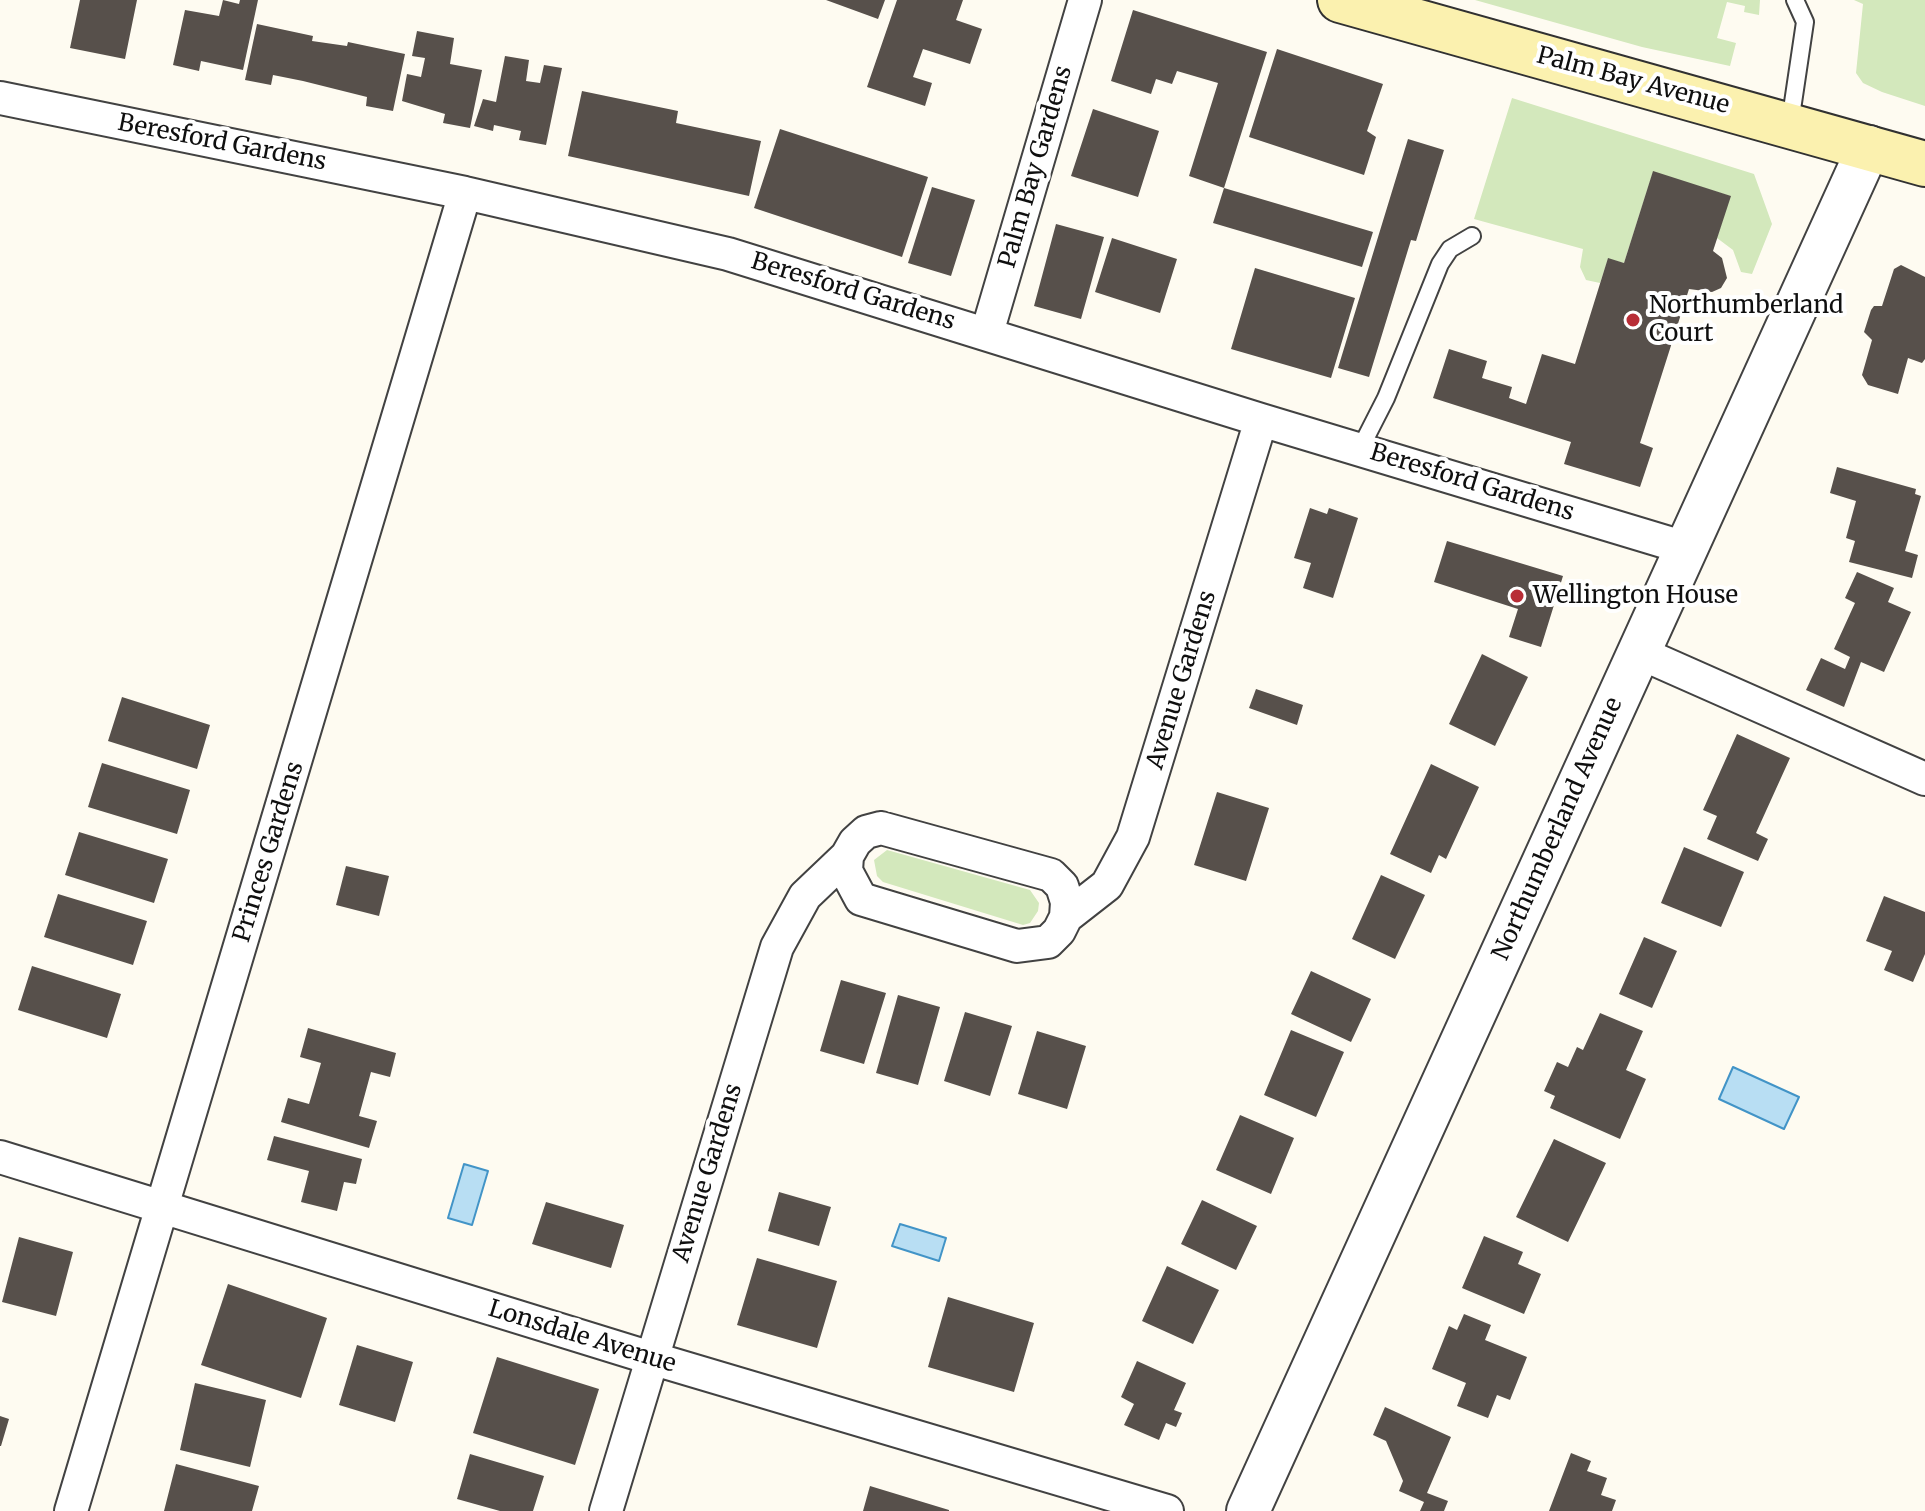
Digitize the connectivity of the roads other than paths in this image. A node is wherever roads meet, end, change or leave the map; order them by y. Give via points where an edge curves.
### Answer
1 (1085, 0) edge
2 (1340, 0) edge
3 (1795, 0) edge
4 (0, 98) edge
5 (1789, 124) junction
6 (1869, 147) junction
7 (1925, 164) edge
8 (465, 193) junction
9 (1472, 236) dead end
10 (987, 333) junction
11 (1261, 420) junction
12 (1360, 449) junction
13 (1689, 549) junction
14 (1638, 652) junction
15 (1925, 779) edge
16 (847, 856) junction
17 (1066, 917) junction
18 (0, 1157) edge
19 (164, 1207) junction
20 (651, 1358) junction
21 (71, 1511) edge
22 (606, 1511) edge
23 (1167, 1511) edge
24 (1248, 1511) edge

1 - 10 street, Palm Bay Gardens
2 - 5 main road, Palm Bay Avenue
3 - 5 lane via 1805,22
4 - 8 street, Beresford Gardens
5 - 6 main road, Palm Bay Avenue
6 - 7 main road, Palm Bay Avenue
6 - 13 street, Northumberland Avenue
8 - 10 street, Beresford Gardens via 728,254
8 - 19 street, Princes Gardens
9 - 12 lane via 1450,249 1440,264
10 - 11 street, Beresford Gardens
11 - 12 street, Beresford Gardens
11 - 17 street, Avenue Gardens via 1133,837 1107,885
12 - 13 street, Beresford Gardens
13 - 14 street, Northumberland Avenue
14 - 15 street
14 - 24 street, Northumberland Avenue
16 - 17 street, Avenue Gardens via 866,832 897,829 1051,875 1062,886
16 - 17 street, Avenue Gardens via 846,871 861,899 1017,946 1048,942
16 - 20 street, Avenue Gardens via 805,896 777,947
18 - 19 street, Lonsdale Avenue
19 - 20 street, Lonsdale Avenue
19 - 21 street, Princes Gardens
20 - 22 street, Avenue Gardens
20 - 23 street, Lonsdale Avenue

